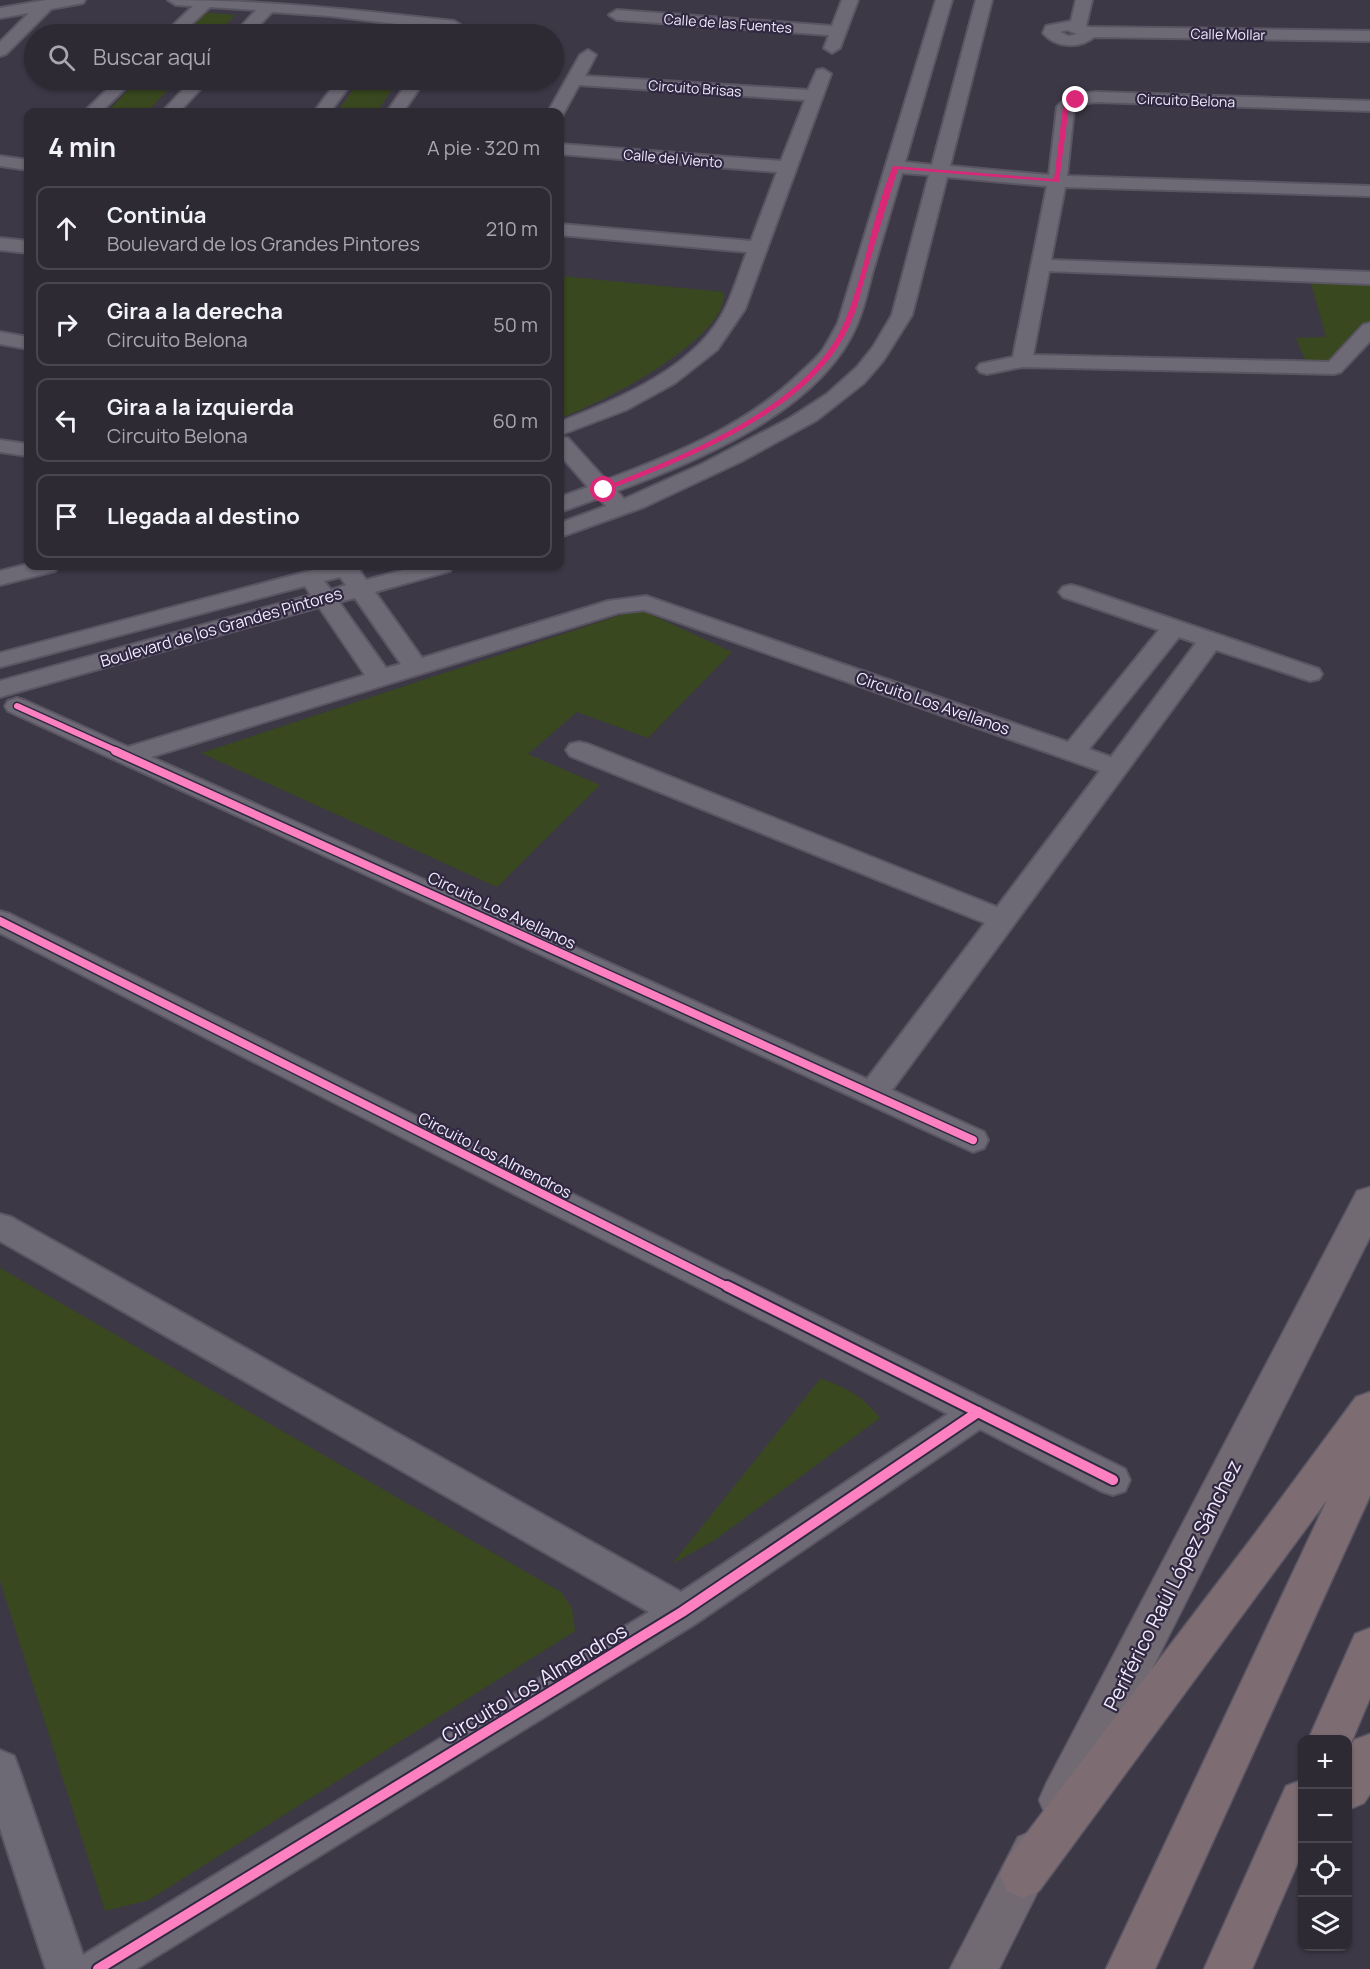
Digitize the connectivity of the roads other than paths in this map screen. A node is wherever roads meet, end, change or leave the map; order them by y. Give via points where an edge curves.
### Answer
1 (77, 0) edge
2 (176, 0) edge
3 (625, 0) edge
4 (850, 0) edge
5 (944, 0) edge
6 (984, 0) edge
7 (1084, 0) edge
8 (206, 2) junction
9 (46, 5) junction
10 (269, 6) junction
11 (3, 8) edge
12 (465, 13) dead end
13 (616, 15) junction
14 (392, 18) junction
15 (27, 24) edge
16 (183, 24) edge
17 (252, 24) edge
18 (388, 24) edge
19 (422, 24) edge
20 (456, 24) edge
21 (24, 27) edge
22 (608, 30) dead end
23 (838, 31) junction
24 (1370, 36) edge
25 (832, 50) dead end
26 (0, 51) edge
27 (588, 55) dead end
28 (823, 74) dead end
29 (574, 80) junction
30 (115, 90) edge
31 (191, 90) edge
32 (338, 90) edge
33 (410, 90) edge
34 (816, 96) junction
35 (1370, 106) edge
36 (96, 108) edge
37 (174, 108) edge
38 (325, 108) edge
39 (398, 108) edge
40 (558, 108) edge
41 (902, 147) junction
42 (564, 148) edge
43 (0, 161) edge
44 (941, 162) junction
45 (24, 164) edge
46 (787, 167) junction
47 (895, 167) junction
48 (1058, 175) junction
49 (1370, 178) edge
50 (1370, 191) edge
51 (564, 229) edge
52 (0, 244) edge
53 (24, 247) edge
54 (758, 247) junction
55 (1042, 265) junction
56 (1370, 278) edge
57 (1370, 329) edge
58 (0, 338) edge
59 (24, 342) edge
60 (1022, 362) junction
61 (987, 368) dead end
62 (564, 427) edge
63 (0, 446) edge
64 (564, 447) edge
65 (24, 449) edge
66 (604, 490) junction
67 (564, 499) edge
68 (564, 500) edge
69 (621, 508) junction
70 (587, 521) junction
71 (564, 529) edge
72 (27, 570) edge
73 (335, 570) edge
74 (351, 570) edge
75 (427, 570) edge
76 (6, 574) edge
77 (310, 577) junction
78 (360, 588) junction
79 (1071, 592) dead end
80 (325, 598) junction
81 (1174, 628) junction
82 (1211, 640) junction
83 (0, 660) edge
84 (416, 668) junction
85 (1310, 674) dead end
86 (380, 678) junction
87 (9, 698) edge
88 (579, 750) dead end
89 (1073, 752) junction
90 (129, 755) junction
91 (1117, 768) junction
92 (1003, 920) junction
93 (0, 921) edge
94 (873, 1094) junction
95 (974, 1140) dead end
96 (1370, 1201) edge
97 (0, 1226) edge
98 (1370, 1409) edge
99 (978, 1412) junction
100 (1370, 1452) edge
101 (1113, 1480) dead end
102 (682, 1612) junction
103 (1370, 1648) edge
104 (1332, 1735) edge
105 (1370, 1755) edge
106 (0, 1769) edge
107 (1352, 1781) edge
108 (1298, 1811) edge
109 (1298, 1860) edge
110 (1023, 1875) junction
111 (1233, 1959) edge
112 (67, 1969) edge
113 (98, 1969) edge
114 (974, 1969) edge
115 (1130, 1969) edge

1 - 9 street
2 - 8 street
3 - 13 street
4 - 23 street
5 - 41 street
6 - 44 street
7 - 24 street, Calle Mollar via 1082,29
8 - 10 street
8 - 16 street
9 - 11 street
9 - 15 street
10 - 14 street
10 - 17 street
12 - 20 street
13 - 22 street
13 - 23 street, Calle de las Fuentes
14 - 18 street
14 - 19 street
21 - 26 street
23 - 25 street
27 - 29 street
28 - 34 street
29 - 34 street, Circuito Brisas
29 - 40 street
30 - 36 street
31 - 37 street
32 - 38 street
33 - 39 street
34 - 46 street
35 - 48 street, Circuito Belona via 1096,97 1076,100 1066,107
41 - 44 street
41 - 47 street
42 - 46 street, Calle del Viento
43 - 45 street
44 - 47 street
44 - 48 street
44 - 69 street via 902,315 884,347 857,378 791,426
46 - 54 street
47 - 66 street via 848,323 829,356 789,395 740,427 674,462
48 - 49 street
48 - 50 street
48 - 55 street, Circuito Belona
51 - 54 street
52 - 53 street
54 - 62 street via 735,309 710,346 668,379 619,406
55 - 56 street
55 - 60 street, Circuito Belona
57 - 60 street via 1334,368
58 - 59 street
60 - 61 street
63 - 65 street
64 - 66 street
66 - 67 street
66 - 69 street
68 - 70 street
69 - 70 street
70 - 71 street
72 - 76 street
73 - 77 street, Boulevard de los Grandes Pintores
74 - 78 street
75 - 78 street, Boulevard de los Grandes Pintores
77 - 80 street
77 - 83 street, Boulevard de los Grandes Pintores
78 - 80 street, Boulevard de los Grandes Pintores
78 - 84 street
79 - 81 street
80 - 86 street
80 - 87 street, Boulevard de los Grandes Pintores
81 - 82 street
81 - 89 street
82 - 85 street
82 - 91 street
84 - 86 street, Circuito Los Avellanos
84 - 89 street, Circuito Los Avellanos via 616,606 646,603
86 - 90 street, Circuito Los Avellanos
87 - 90 street, Circuito Los Avellanos
88 - 92 street
89 - 91 street, Circuito Los Avellanos
90 - 94 street, Circuito Los Avellanos
91 - 92 street
92 - 94 street
93 - 99 street, Circuito Los Almendros
94 - 95 street, Circuito Los Avellanos
96 - 110 main road, Periférico Raúl López Sánchez
97 - 102 street
98 - 110 highway
99 - 101 street, Circuito Los Almendros
99 - 102 street, Circuito Los Almendros
100 - 115 highway
102 - 113 street, Circuito Los Almendros
103 - 104 highway
105 - 107 highway
106 - 112 street
108 - 111 highway
109 - 111 highway
110 - 114 main road, Periférico Raúl López Sánchez

